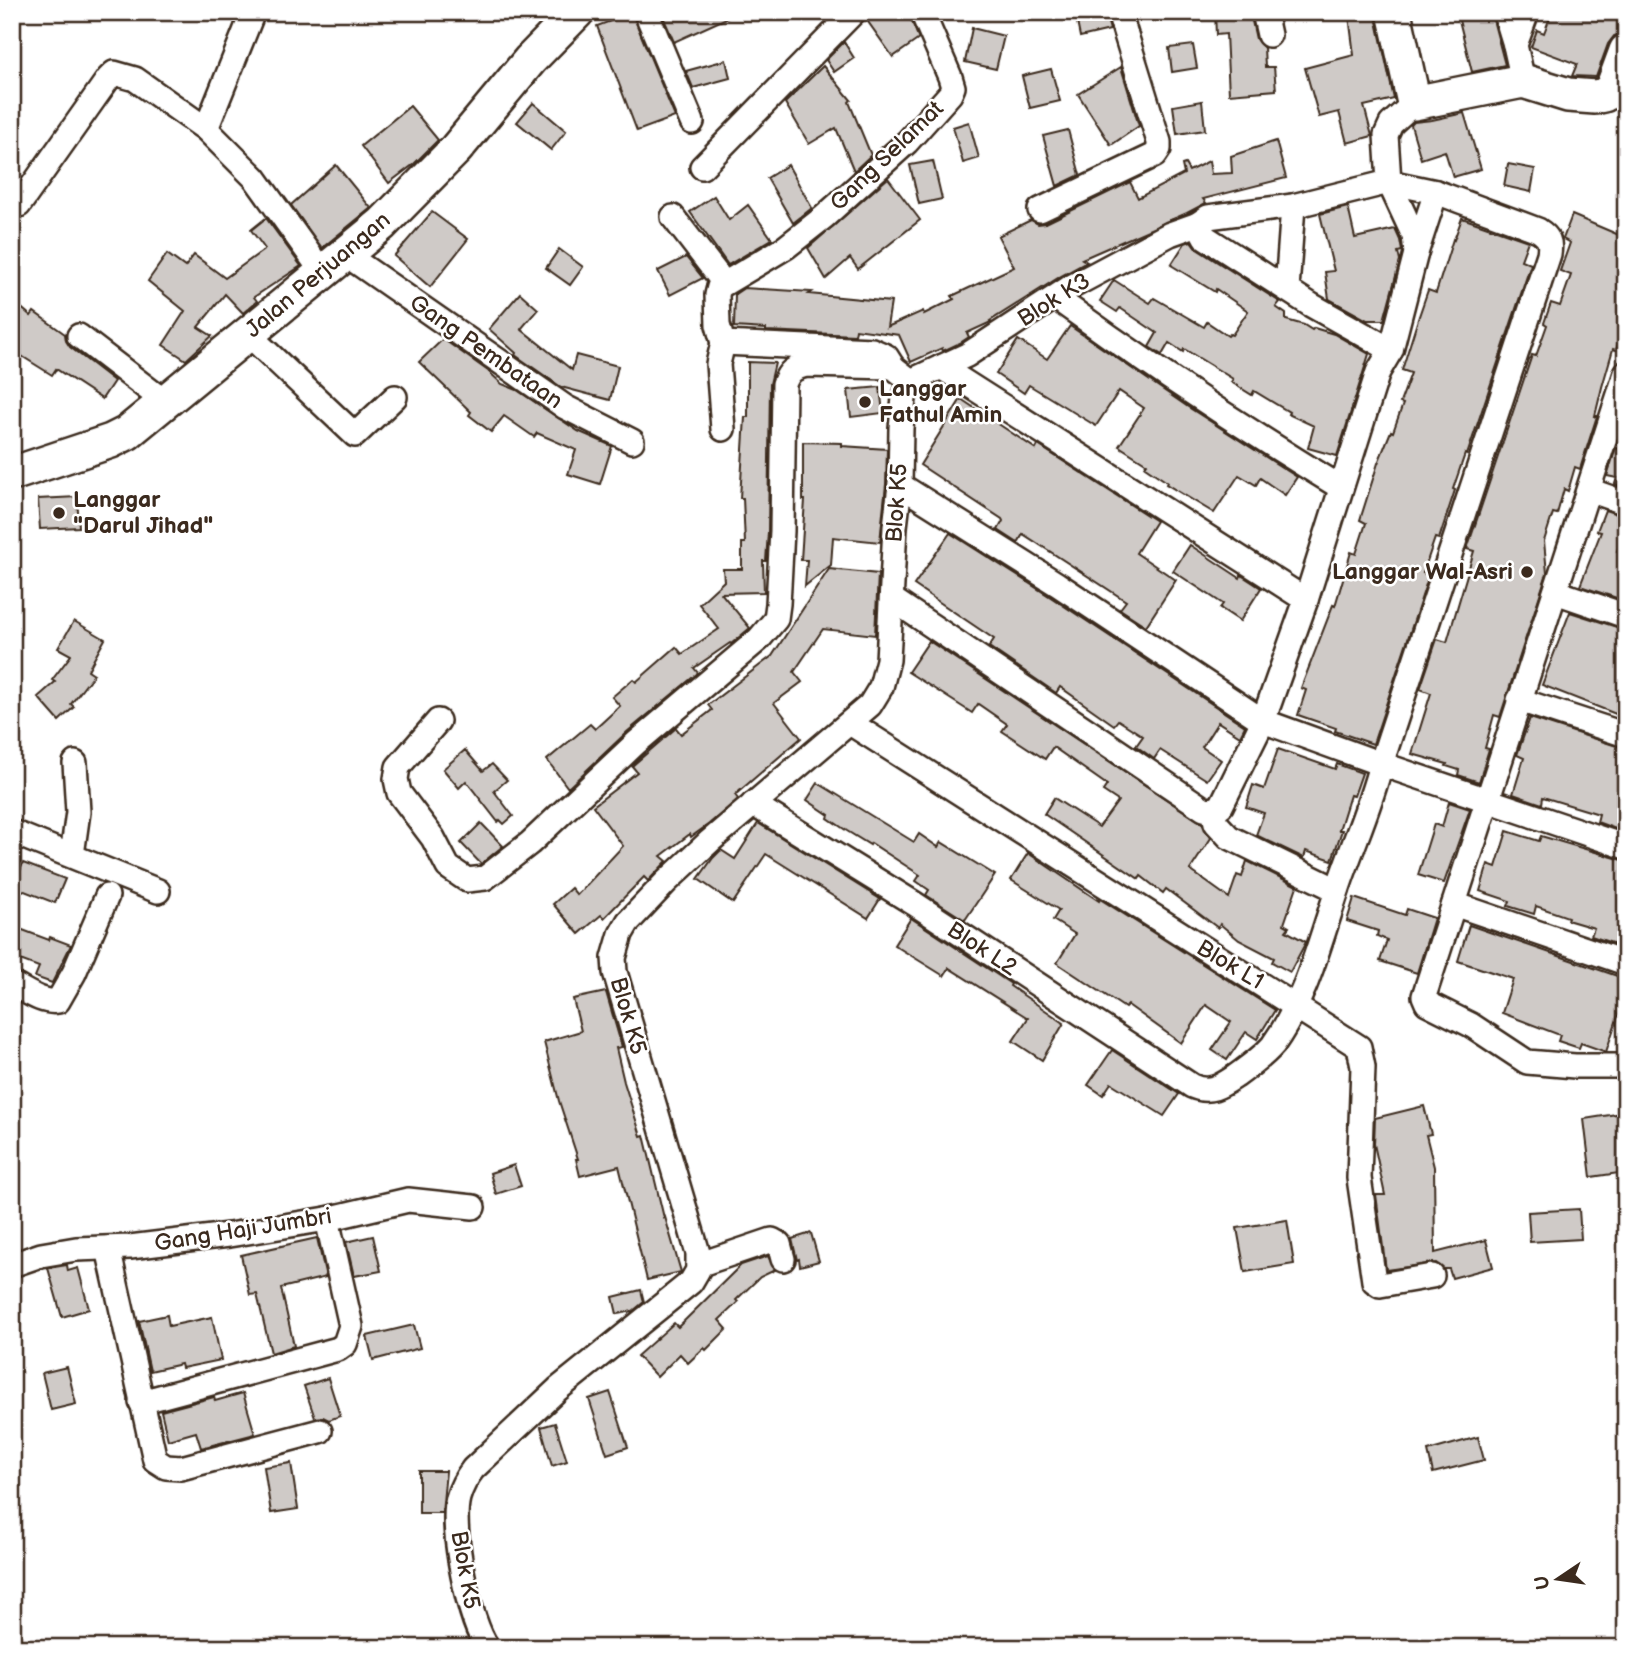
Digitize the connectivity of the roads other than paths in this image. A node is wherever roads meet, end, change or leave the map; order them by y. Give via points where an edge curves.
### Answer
1 (253, 12) edge
2 (577, 12) edge
3 (646, 12) edge
4 (854, 12) edge
5 (922, 12) edge
6 (1119, 12) edge
7 (1264, 12) edge
8 (1394, 12) edge
9 (1505, 12) edge
10 (1527, 12) edge
11 (1269, 35) dead end
12 (1515, 45) junction
13 (1626, 51) edge
14 (1523, 81) junction
15 (1414, 103) junction
16 (692, 121) dead end
17 (206, 129) junction
18 (702, 167) dead end
19 (1389, 182) junction
20 (1436, 192) junction
21 (19, 205) dead end
22 (1293, 206) junction
23 (1040, 210) dead end
24 (673, 217) dead end
25 (1198, 224) junction
26 (1416, 253) junction
27 (334, 263) junction
28 (724, 283) junction
29 (1287, 289) junction
30 (1056, 298) junction
31 (248, 334) junction
32 (79, 335) dead end
33 (723, 343) junction
34 (1391, 349) junction
35 (941, 367) junction
36 (902, 374) junction
37 (1625, 380) edge
38 (395, 397) dead end
39 (165, 402) junction
40 (723, 429) dead end
41 (632, 441) dead end
42 (12, 474) edge
43 (900, 485) junction
44 (1340, 487) junction
45 (1589, 491) junction
46 (1626, 503) edge
47 (1556, 592) junction
48 (892, 599) junction
49 (1306, 600) junction
50 (1626, 617) edge
51 (1519, 700) junction
52 (438, 721) dead end
53 (1263, 721) junction
54 (850, 723) junction
55 (1626, 735) edge
56 (75, 763) dead end
57 (1381, 764) junction
58 (1488, 800) junction
59 (754, 804) junction
60 (1213, 810) junction
61 (12, 832) edge
62 (1626, 847) edge
63 (72, 855) junction
64 (1337, 890) junction
65 (158, 891) dead end
66 (107, 896) dead end
67 (1454, 904) junction
68 (1626, 962) edge
69 (12, 984) edge
70 (1296, 1005) junction
71 (1626, 1066) edge
72 (473, 1207) dead end
73 (327, 1219) junction
74 (108, 1248) junction
75 (783, 1259) dead end
76 (12, 1265) edge
77 (698, 1265) junction
78 (1432, 1276) dead end
79 (141, 1402) junction
80 (320, 1431) dead end
81 (488, 1648) edge

1 - 17 street
2 - 27 street, Jalan Perjuangan via 456,149 382,224
3 - 16 street
4 - 18 street
5 - 28 street, Gang Selamat via 950,77 950,94 908,142 786,247
6 - 23 street via 1159,149 1155,155
7 - 11 street
8 - 15 street
9 - 12 street
10 - 12 street
12 - 14 street
13 - 14 street via 1612,89 1604,95 1569,95
14 - 15 street
15 - 19 street via 1386,135
17 - 21 street, Gang Pembataan via 135,79 114,73
17 - 27 street, Gang Pembataan
19 - 20 street
19 - 22 street, Blok K3
19 - 26 street via 1414,236
20 - 26 street
20 - 57 street via 1538,230 1550,243 1549,254
22 - 25 street, Blok K3 via 1209,217
22 - 29 street
24 - 28 street
25 - 29 street via 1205,237
25 - 30 street, Blok K3 via 1170,234
26 - 34 street
27 - 31 street, Jalan Perjuangan
27 - 41 street, Gang Pembataan via 565,407
28 - 33 street via 717,295
29 - 34 street
30 - 35 street, Blok K3
30 - 44 street
31 - 38 street via 355,435
31 - 39 street, Jalan Perjuangan
32 - 39 street
33 - 36 street via 872,350 886,356
33 - 40 street via 718,364
34 - 44 street via 1378,372
35 - 36 street, Blok K3
35 - 49 street
36 - 43 street, Blok K5
36 - 52 street via 807,365 788,373 776,619 530,843 485,878 467,880 448,867 433,838 399,793 398,767
37 - 45 street
39 - 42 street, Jalan Perjuangan via 111,441
43 - 48 street, Blok K5
43 - 53 street
44 - 49 street
45 - 46 street
45 - 47 street
47 - 50 street
47 - 51 street
48 - 54 street, Blok K5 via 888,660 881,687
48 - 60 street via 1192,802
49 - 53 street
51 - 55 street
51 - 58 street
53 - 57 street
53 - 60 street via 1228,796
54 - 59 street, Blok K5
54 - 70 street, Blok L1
56 - 63 street via 78,812
57 - 58 street
57 - 64 street
58 - 62 street
58 - 67 street
59 - 70 street, Blok L2 via 1202,1090 1211,1090 1272,1046
59 - 77 street, Blok K5 via 628,922 614,958
60 - 64 street via 1216,823 1229,837
61 - 63 street
63 - 65 street
64 - 70 street via 1315,963
66 - 69 street via 58,1001 41,999
67 - 68 street
67 - 71 street via 1427,981 1427,1003 1471,1024 1527,1062
70 - 78 street, Blok L1 via 1351,1040 1363,1056 1359,1178 1374,1281 1380,1285
72 - 73 street, Gang Haji Jumbri via 408,1200
73 - 74 street, Gang Haji Jumbri
73 - 79 street via 351,1326 345,1344
74 - 76 street, Gang Haji Jumbri via 41,1255
74 - 79 street
75 - 77 street via 779,1244 772,1240
77 - 81 street, Blok K5 via 691,1282 558,1389 465,1479 456,1518 460,1551 475,1625
79 - 80 street via 155,1460 166,1467 217,1460

